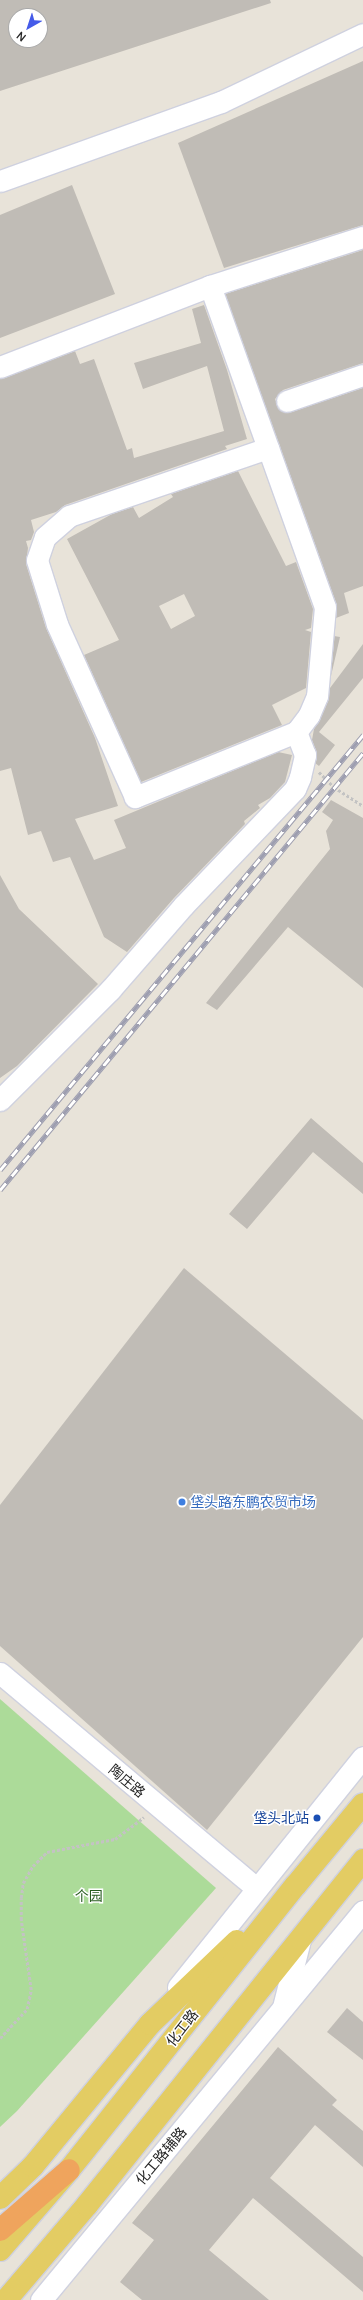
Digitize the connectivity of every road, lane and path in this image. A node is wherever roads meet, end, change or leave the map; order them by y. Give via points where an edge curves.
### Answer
1 (363, 34) edge
2 (0, 181) edge
3 (363, 237) edge
4 (210, 286) junction
5 (0, 367) edge
6 (363, 375) edge
7 (287, 400) dead end
8 (268, 448) junction
9 (296, 732) junction
10 (305, 755) junction
11 (363, 806) edge
12 (0, 1100) edge
13 (0, 1673) edge
14 (363, 1757) edge
15 (363, 1804) edge
16 (155, 1805) junction
17 (363, 1860) edge
18 (296, 1885) junction
19 (256, 1888) junction
20 (363, 1911) edge
21 (300, 1940) junction
22 (281, 2014) junction
23 (150, 2024) junction
24 (0, 2038) edge
25 (69, 2170) junction
26 (0, 2198) edge
27 (0, 2230) edge
28 (0, 2250) edge
29 (51, 2297) edge
30 (6, 2300) edge

1 - 2 street via 221,102
3 - 4 street
4 - 5 street
4 - 8 street
6 - 7 street
8 - 9 street via 325,607 317,696 309,715
8 - 9 street via 69,516 45,537 37,560 57,624 135,797
9 - 10 street
10 - 11 path via 309,763 334,787
10 - 12 street via 300,777 290,794 183,906 110,990
13 - 16 street, 陶庄路
14 - 19 street
15 - 18 main road, 化工路
16 - 19 street, 陶庄路
16 - 24 path via 134,1826 115,1839 47,1852 33,1866 24,1883 21,1898 21,1920 31,1990 27,2009
17 - 21 main road
18 - 23 main road
18 - 25 main road, 化工路
19 - 23 street
20 - 22 street, 化工路辅路
21 - 22 street, 化工路辅路
21 - 30 main road via 88,2205
22 - 29 street, 化工路辅路
23 - 26 main road via 33,2166
25 - 27 highway
25 - 28 main road, 化工路

